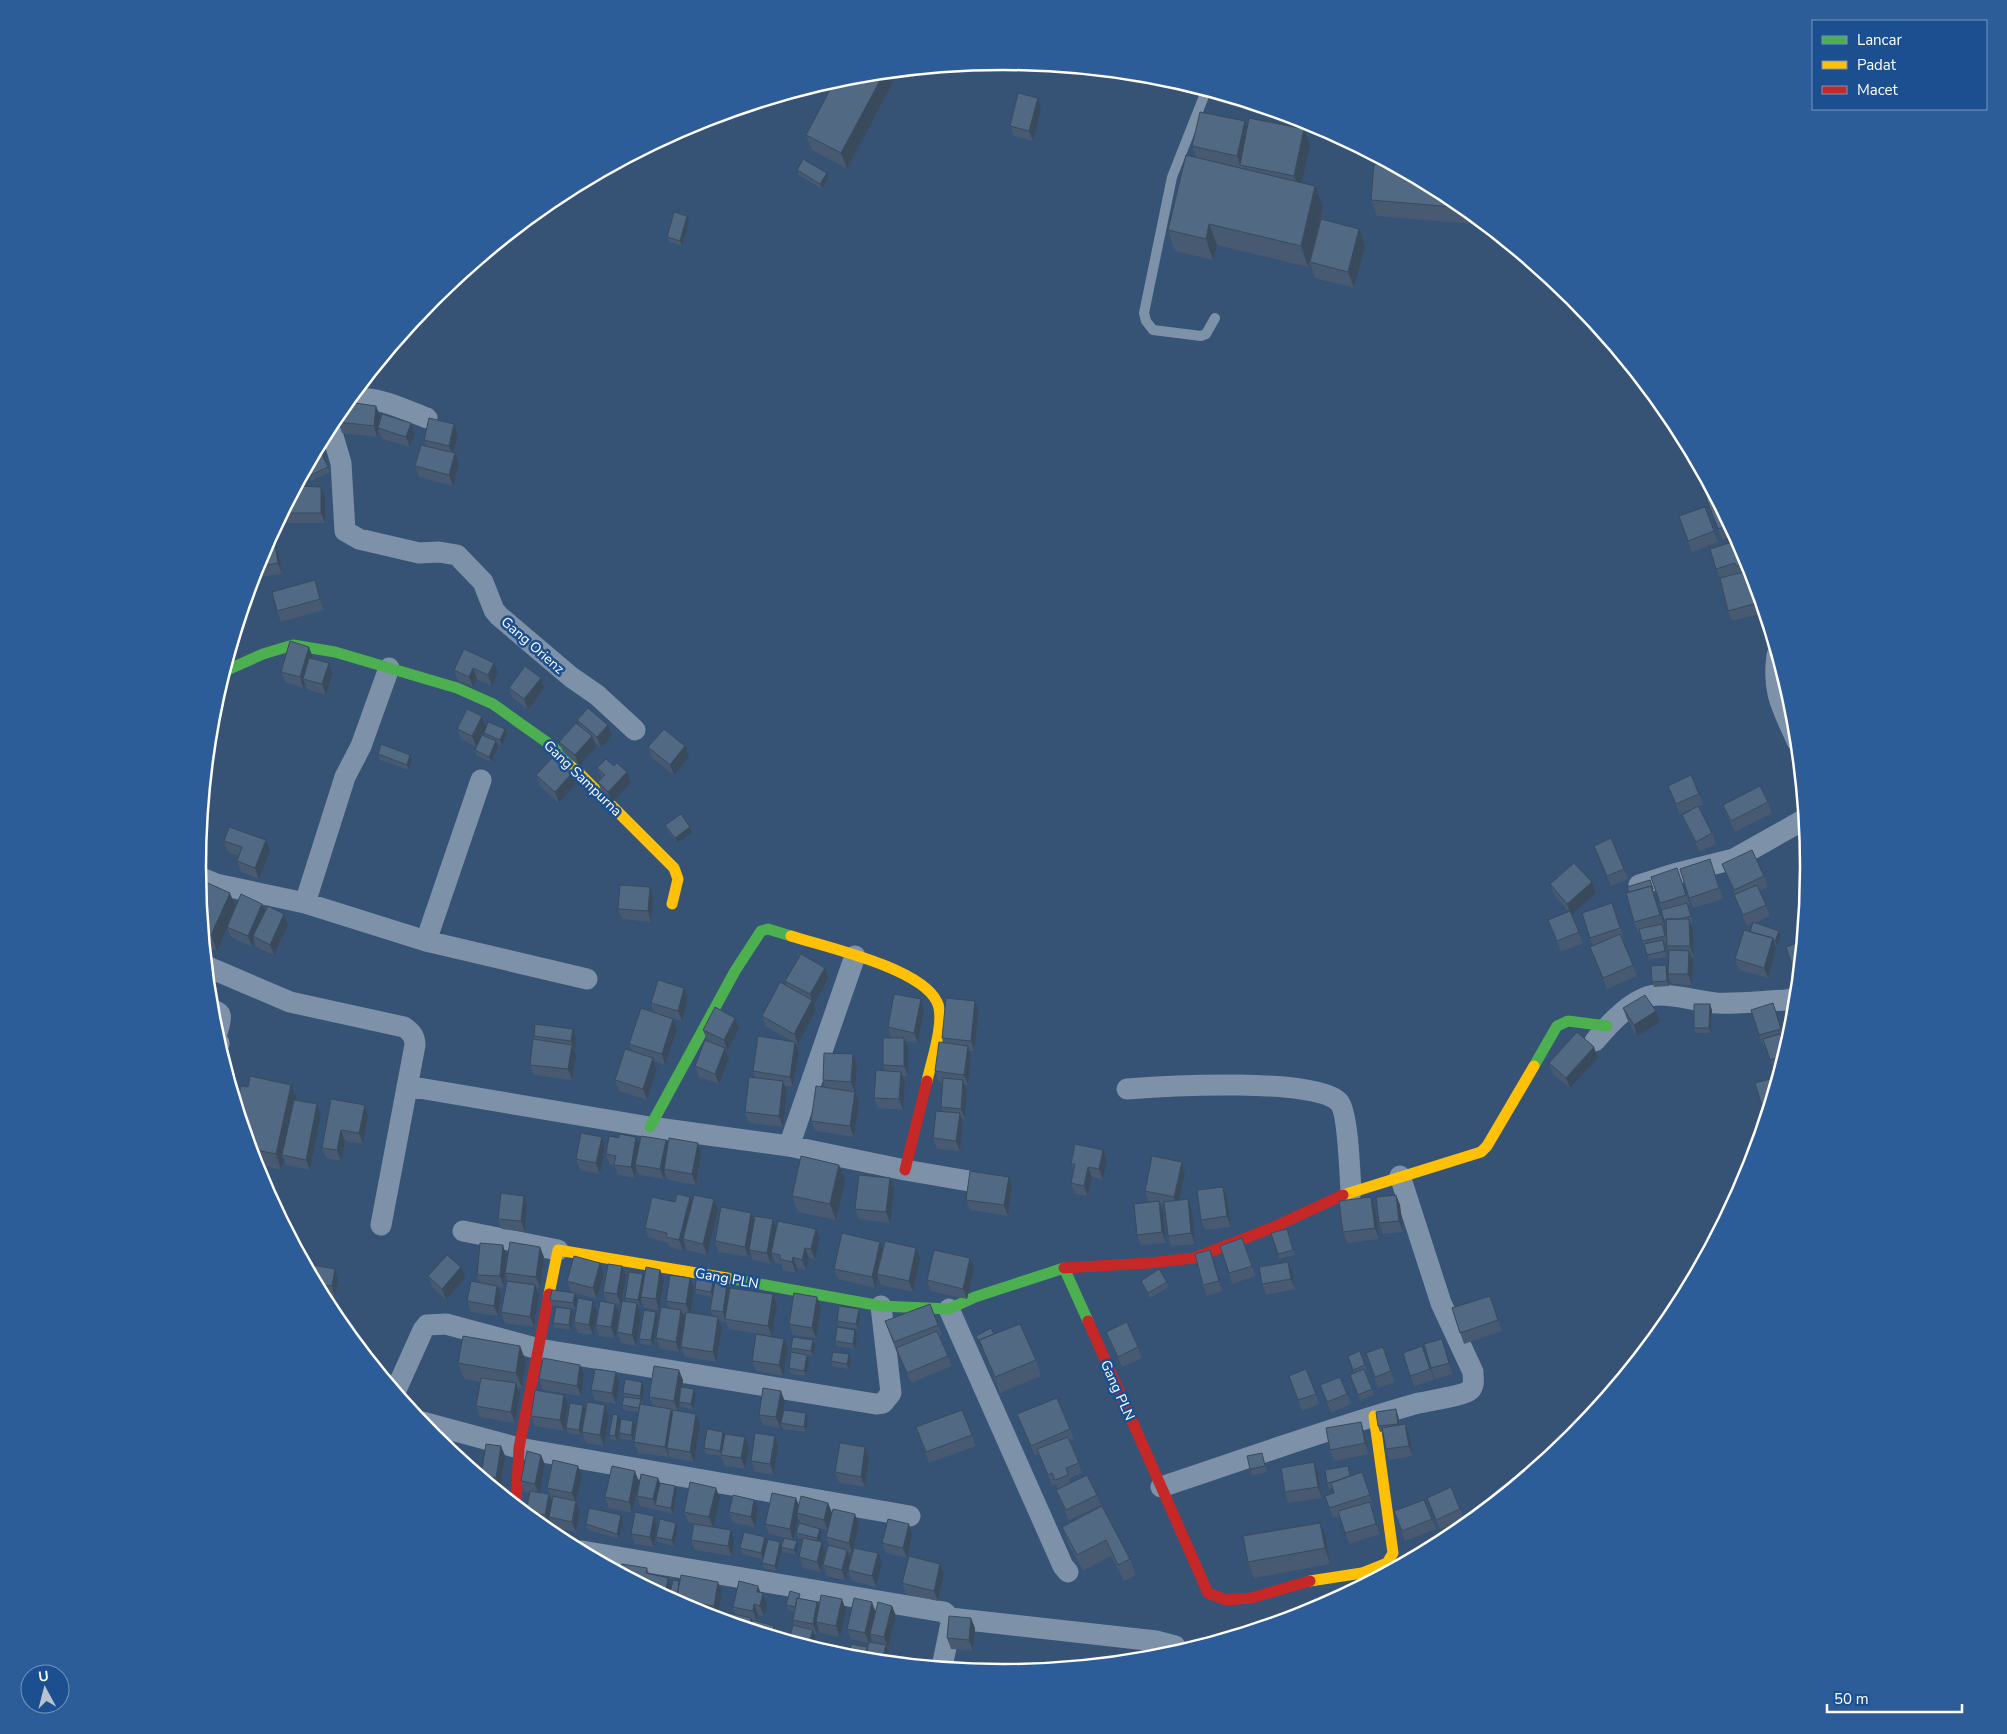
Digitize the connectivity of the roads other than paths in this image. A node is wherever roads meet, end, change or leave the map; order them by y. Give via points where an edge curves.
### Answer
1 (1204, 96) edge
2 (1215, 318) dead end
3 (359, 399) edge
4 (427, 418) edge
5 (333, 436) edge
6 (232, 668) edge
7 (389, 668) junction
8 (1775, 670) edge
9 (1786, 715) edge
10 (634, 730) dead end
11 (481, 780) dead end
12 (1799, 822) edge
13 (207, 880) edge
14 (1639, 886) edge
15 (305, 903) junction
16 (672, 904) dead end
17 (426, 941) junction
18 (855, 956) junction
19 (213, 968) edge
20 (587, 979) dead end
21 (1789, 999) edge
22 (219, 1007) edge
23 (223, 1028) edge
24 (1601, 1034) joint
25 (407, 1086) junction
26 (1127, 1088) dead end
27 (650, 1127) junction
28 (789, 1146) junction
29 (905, 1170) junction
30 (1400, 1176) junction
31 (969, 1181) edge
32 (1351, 1192) junction
33 (381, 1225) dead end
34 (463, 1231) dead end
35 (558, 1250) junction
36 (1064, 1268) junction
37 (881, 1306) junction
38 (949, 1309) junction
39 (539, 1349) junction
40 (398, 1385) edge
41 (1374, 1416) junction
42 (435, 1425) edge
43 (519, 1448) junction
44 (1161, 1486) junction
45 (516, 1498) edge
46 (910, 1516) dead end
47 (600, 1554) edge
48 (1068, 1572) dead end
49 (950, 1618) junction
50 (1173, 1646) edge
51 (943, 1661) edge

1 - 2 lane via 1172,177 1144,313 1153,330 1201,336 1206,334
3 - 4 street via 394,405
5 - 10 street, Gang Orienz via 342,464 345,531 359,539 419,554 438,552 456,556 483,582 499,616 597,695
6 - 7 street, Gang Sampurna via 293,645 335,652
7 - 15 street via 361,746 345,777
7 - 16 street, Gang Sampurna via 457,688 493,704 552,746 674,868 678,879
8 - 9 street via 1777,696
11 - 17 street
12 - 14 street via 1734,859
13 - 15 street
15 - 17 street
17 - 20 street
18 - 27 street via 771,930 761,931 735,971
18 - 28 street
18 - 29 street via 891,967 927,989 938,1003 940,1026
19 - 25 street via 290,1002 404,1027 415,1039
21 - 24 street via 1720,1003 1657,994 1630,1007
22 - 23 lane via 225,1009 227,1015
24 - 30 street via 1568,1020 1561,1023 1488,1146 1471,1156
25 - 27 street
25 - 33 street
26 - 32 street via 1266,1085 1329,1095 1339,1102 1344,1114
27 - 28 street
28 - 29 street
29 - 31 street
30 - 32 street
30 - 41 street via 1440,1303 1473,1372 1474,1383 1461,1395
32 - 36 street via 1194,1258
34 - 35 street
35 - 37 street, Gang PLN
35 - 39 street
36 - 38 street, Gang PLN via 975,1297
36 - 44 street, Gang PLN
37 - 38 street, Gang PLN
37 - 39 street via 891,1393 883,1403 876,1404
38 - 48 street
39 - 40 street via 446,1324 427,1325
39 - 43 street
41 - 44 street
41 - 44 street, Gang PLN via 1393,1553 1387,1563 1362,1573 1300,1583 1251,1598 1217,1597 1208,1593
42 - 43 street
43 - 45 street
43 - 46 street
47 - 49 street via 940,1611
49 - 50 street
49 - 51 street

